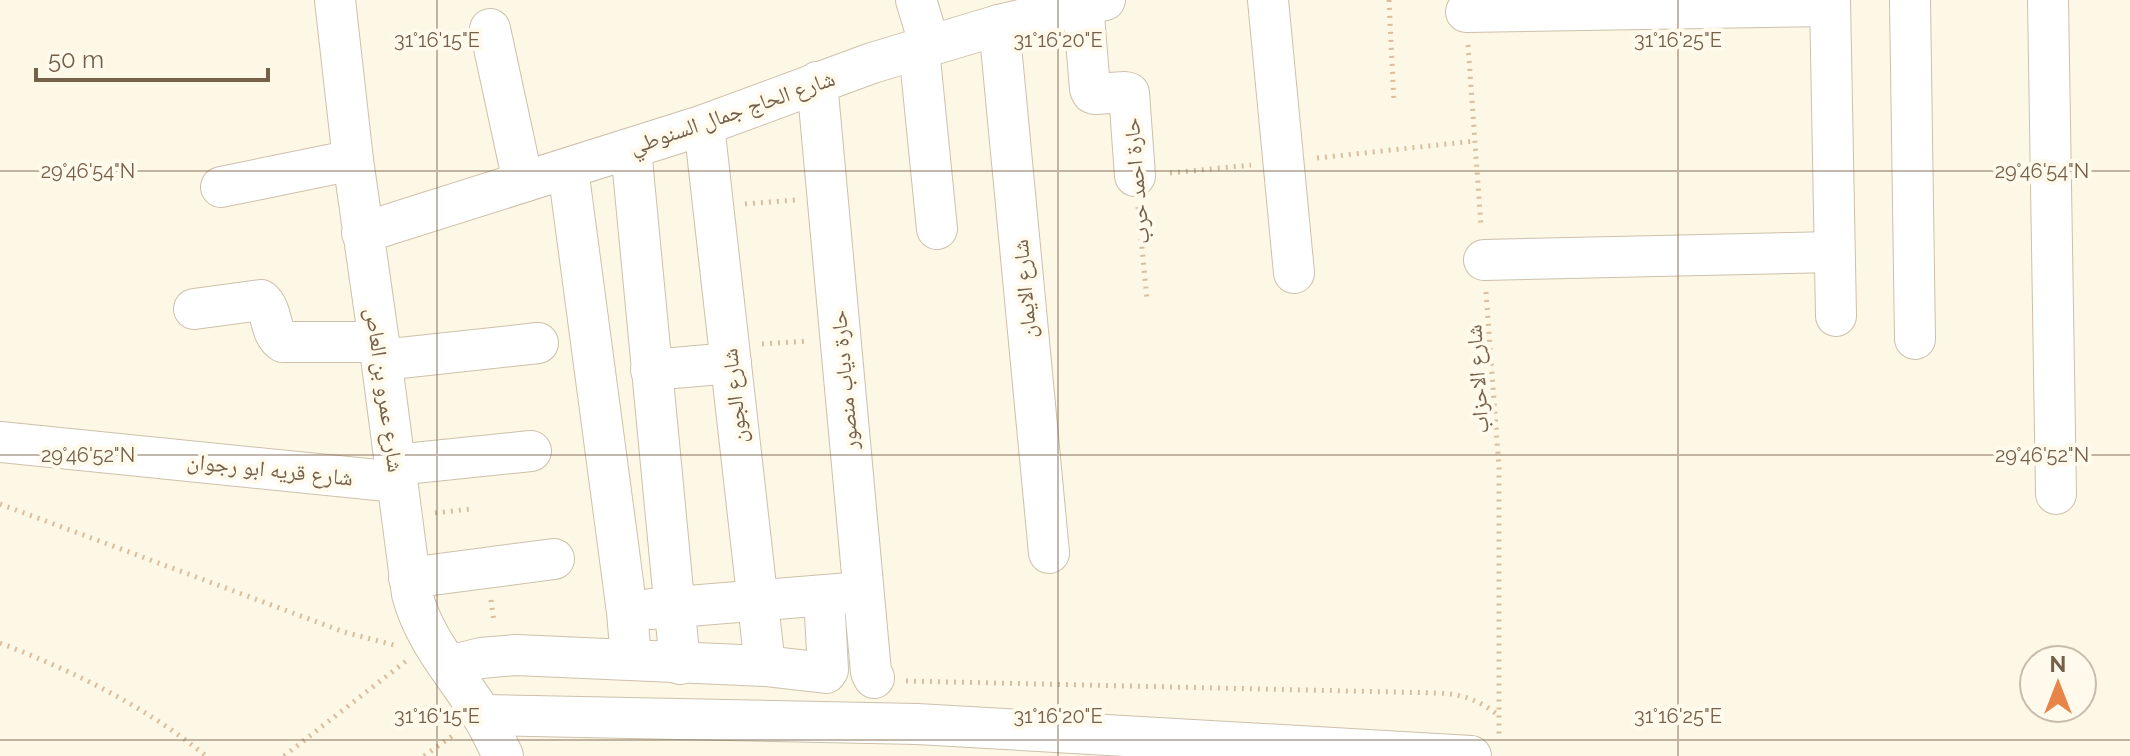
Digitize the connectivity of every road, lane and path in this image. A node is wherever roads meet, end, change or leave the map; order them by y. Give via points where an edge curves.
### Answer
1 (335, 0) edge
2 (916, 0) edge
3 (1268, 0) edge
4 (1389, 0) edge
5 (1910, 0) edge
6 (2048, 0) edge
7 (1094, 2) edge
8 (1830, 3) edge
9 (1466, 12) joint
10 (990, 17) edge
11 (490, 29) dead end
12 (925, 47) junction
13 (817, 82) junction
14 (1394, 103) dead end
15 (704, 125) junction
16 (631, 149) junction
17 (353, 160) junction
18 (568, 169) junction
19 (1135, 176) joint
20 (523, 182) junction
21 (221, 187) dead end
22 (828, 198) junction
23 (713, 207) junction
24 (937, 229) dead end
25 (362, 233) junction
26 (1834, 252) junction
27 (1484, 260) junction
28 (1294, 273) dead end
29 (1147, 299) dead end
30 (194, 309) dead end
31 (1836, 316) dead end
32 (840, 338) junction
33 (1915, 339) dead end
34 (538, 343) dead end
35 (380, 351) junction
36 (730, 355) junction
37 (651, 370) junction
38 (0, 442) edge
39 (531, 451) dead end
40 (396, 473) junction
41 (2056, 494) dead end
42 (0, 504) edge
43 (1049, 553) dead end
44 (554, 559) dead end
45 (487, 568) junction
46 (409, 578) junction
47 (864, 592) junction
48 (824, 596) junction
49 (757, 600) junction
50 (675, 607) junction
51 (627, 612) junction
52 (0, 643) edge
53 (433, 653) junction
54 (497, 655) junction
55 (631, 659) junction
56 (680, 664) junction
57 (765, 666) junction
58 (874, 678) joint
59 (482, 715) junction
60 (1498, 715) junction
61 (1485, 749) edge
62 (206, 756) edge
63 (284, 756) edge
64 (503, 756) edge

1 - 17 street, شارع عمرو بن العاص
2 - 12 street
3 - 28 street
4 - 14 path
5 - 33 street
6 - 41 street
7 - 10 street, شارع الحاج جمال السنوطي
7 - 19 street, حارة احمد حرب via 1092,93 1129,93
8 - 9 street
8 - 26 street
9 - 27 path, شارع الاحزاب
10 - 12 street, شارع الحاج جمال السنوطي
10 - 43 street, شارع الايمان
11 - 20 street
12 - 13 street, شارع الحاج جمال السنوطي
12 - 24 street
13 - 15 street, شارع الحاج جمال السنوطي
13 - 22 street, حارة دياب منصور
15 - 16 street, شارع الحاج جمال السنوطي
15 - 23 street, شارع الجون
16 - 18 street, شارع الحاج جمال السنوطي
16 - 37 street
17 - 21 street
17 - 25 street, شارع عمرو بن العاص
18 - 20 street, شارع الحاج جمال السنوطي
18 - 51 street
19 - 29 path, حارة احمد حرب
20 - 25 street, شارع الحاج جمال السنوطي
22 - 23 path
22 - 32 street, حارة دياب منصور
23 - 36 street, شارع الجون
25 - 35 street, شارع عمرو بن العاص
26 - 27 street
26 - 31 street
27 - 60 path, شارع الاحزاب via 1499,468
30 - 35 street via 261,300 283,342
32 - 36 path
32 - 47 street, حارة دياب منصور
34 - 35 street
35 - 40 street, شارع عمرو بن العاص
36 - 37 street
36 - 49 street, شارع الجون
37 - 50 street
38 - 40 street, شارع قريه ابو رجوان
39 - 40 street, شارع قريه ابو رجوان
40 - 46 street, شارع عمرو بن العاص
42 - 53 path via 344,632
44 - 45 street
45 - 46 street
45 - 54 path
46 - 53 street, شارع عمرو بن العاص
47 - 48 street
47 - 58 street, حارة دياب منصور
48 - 49 street
48 - 57 street via 827,672
49 - 50 street
49 - 57 street, شارع الجون
50 - 51 street
50 - 56 street
51 - 55 street
52 - 62 path via 99,686
53 - 54 street
53 - 59 street, شارع عمرو بن العاص
53 - 63 path
54 - 55 street
55 - 56 street
56 - 57 street
58 - 60 path via 1447,693 1470,697
59 - 61 street via 917,724
59 - 64 street, شارع عمرو بن العاص
60 - 61 path, شارع الاحزاب

